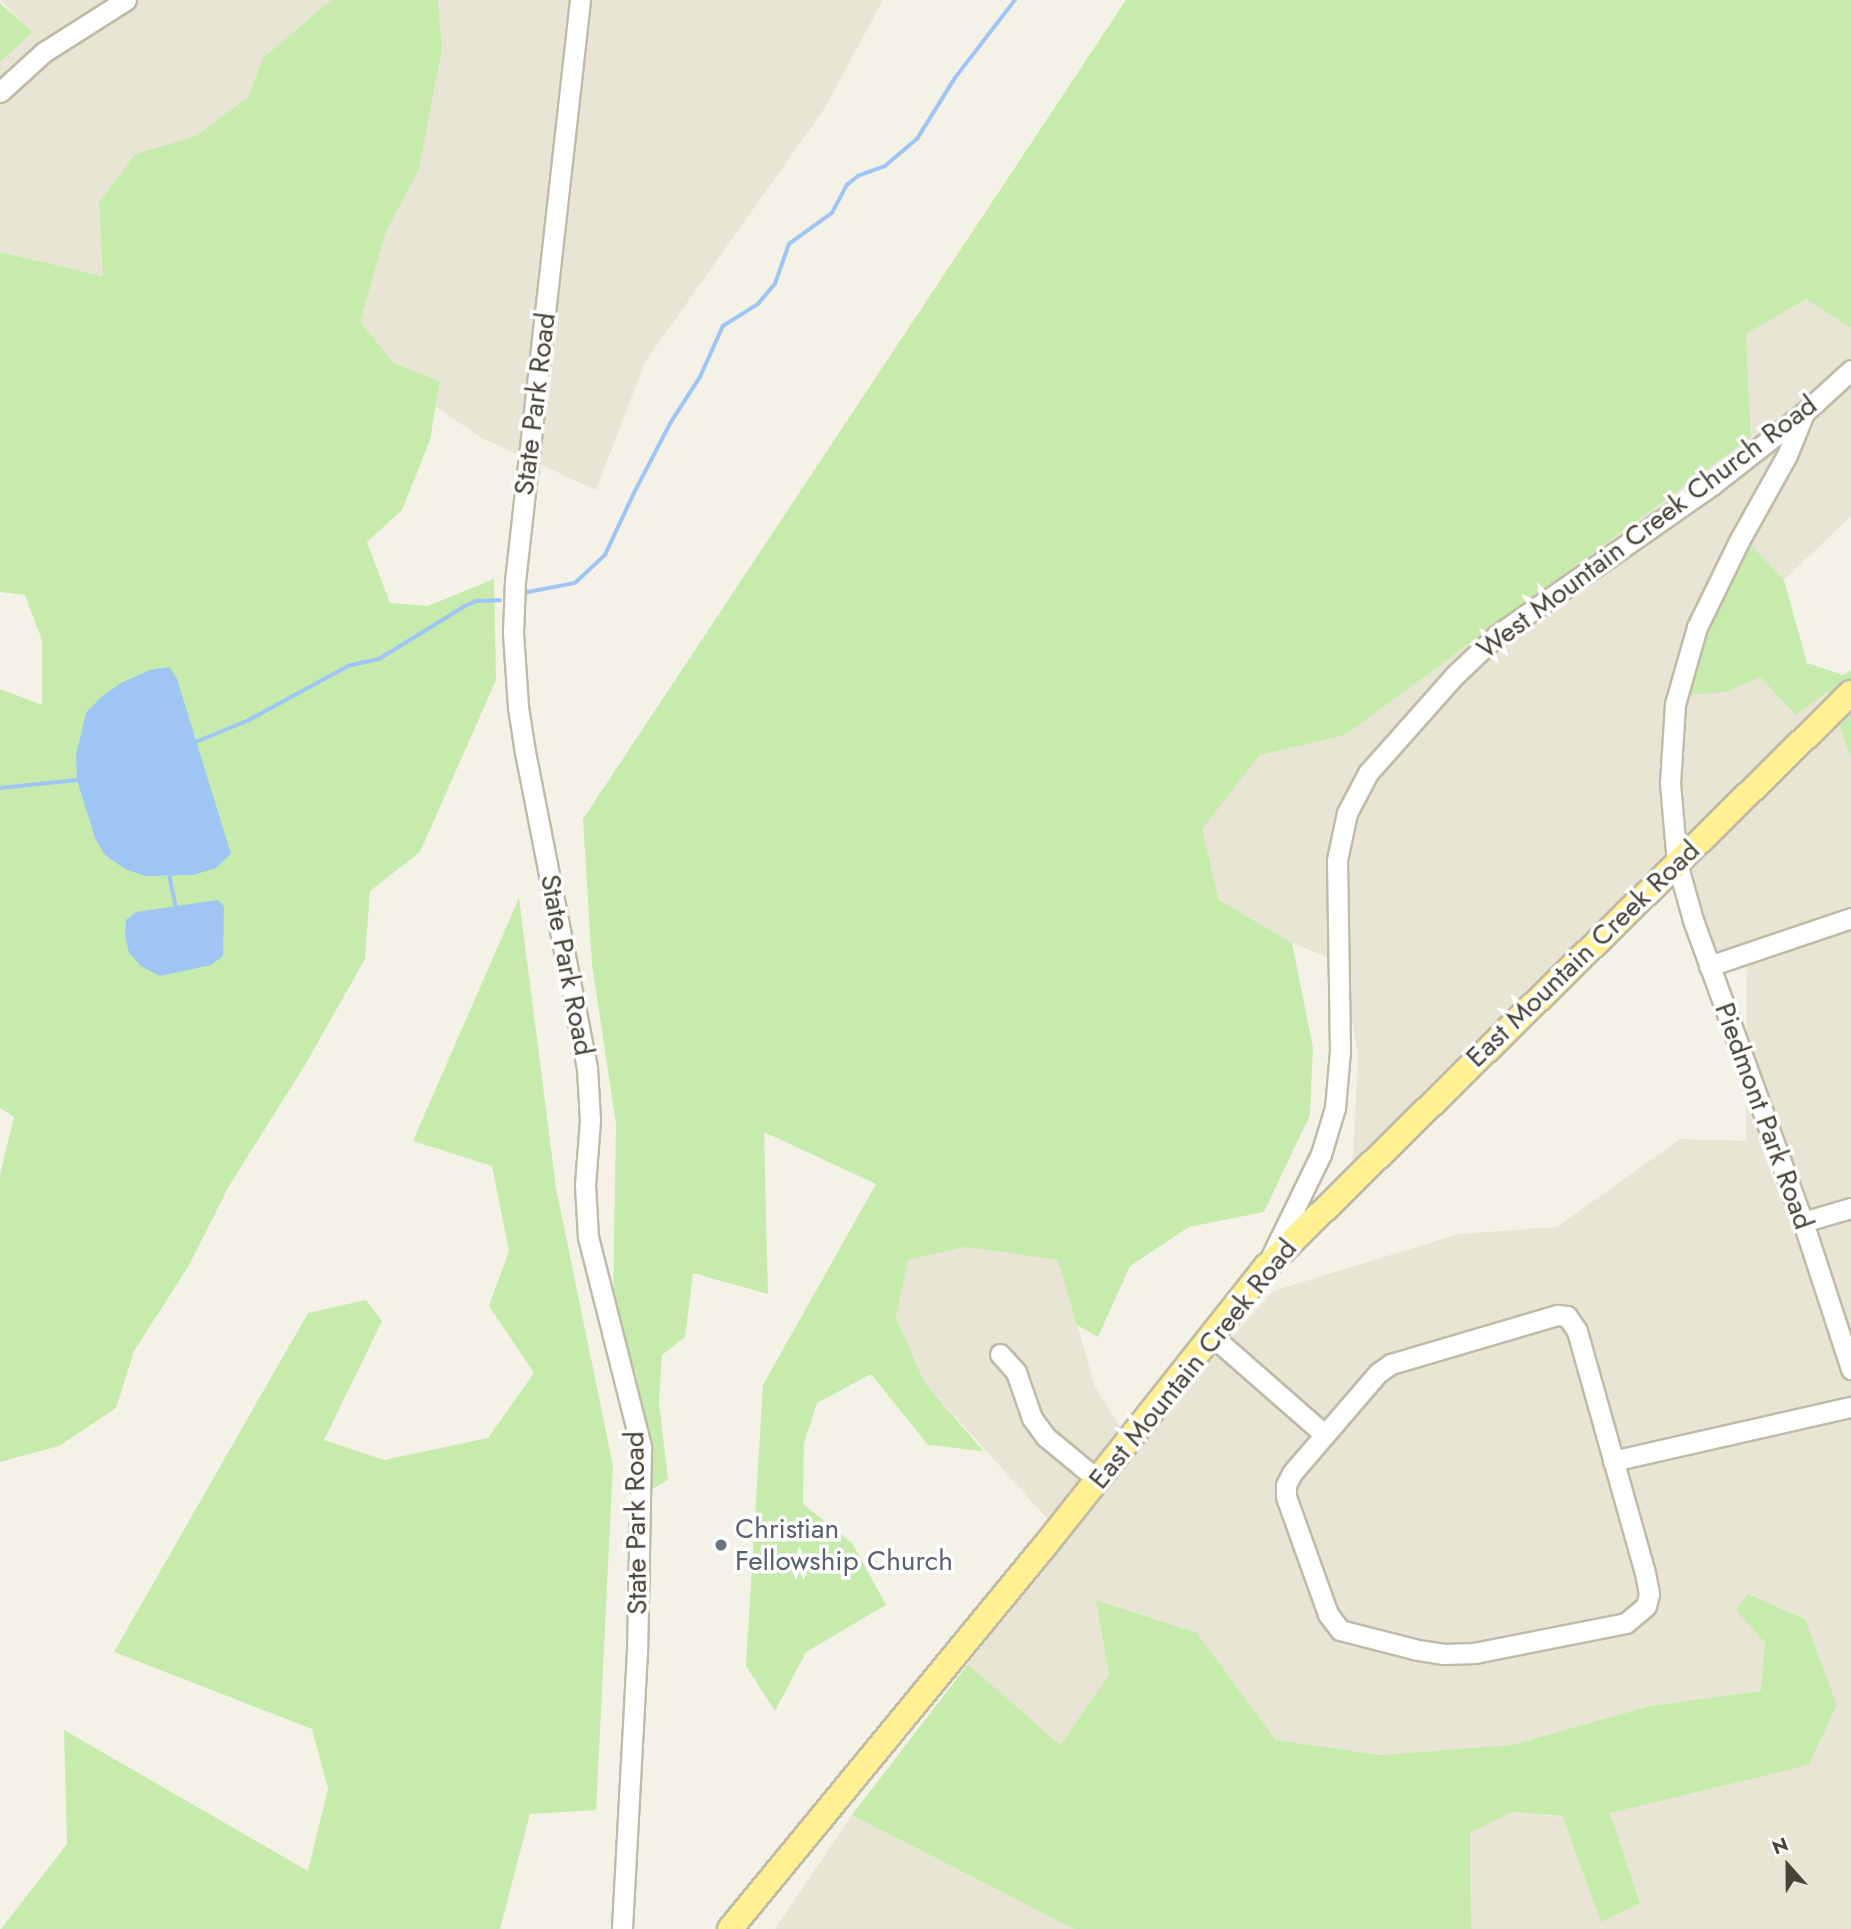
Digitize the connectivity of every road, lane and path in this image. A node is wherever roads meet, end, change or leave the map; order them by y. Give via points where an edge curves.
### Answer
1 (127, 0) edge
2 (580, 0) edge
3 (0, 92) edge
4 (1851, 370) edge
5 (1805, 412) junction
6 (1851, 693) edge
7 (1677, 863) junction
8 (1851, 918) edge
9 (1709, 965) junction
10 (1851, 1208) edge
11 (1803, 1222) junction
12 (1266, 1266) junction
13 (1211, 1335) junction
14 (1000, 1354) dead end
15 (1851, 1369) edge
16 (1851, 1407) edge
17 (1324, 1434) junction
18 (1613, 1461) junction
19 (1098, 1480) junction
20 (622, 1929) edge
21 (730, 1929) edge

1 - 3 street via 44,52
2 - 20 street, State Park Road via 515,581 513,634 524,752 587,1069 588,1237 641,1447 637,1651
4 - 5 street, West Mountain Creek Church Road
5 - 7 street, Piedmont Park Road via 1787,456 1713,591 1686,661 1670,743
5 - 12 street, West Mountain Creek Church Road via 1712,485 1497,635 1368,773 1347,813 1337,860 1340,1051 1335,1108 1321,1154
6 - 7 main road, East Mountain Creek Road
7 - 9 street, Piedmont Park Road
7 - 12 main road, East Mountain Creek Road
8 - 9 street
9 - 11 street, Piedmont Park Road
10 - 11 street
11 - 15 street, Piedmont Park Road
12 - 13 main road, East Mountain Creek Road
13 - 17 street
13 - 19 main road, East Mountain Creek Road
14 - 19 street via 1016,1372 1032,1418 1046,1437
16 - 18 street
17 - 18 street via 1391,1364 1563,1315 1577,1331
17 - 18 street via 1292,1473 1285,1491 1332,1621 1347,1634 1444,1654 1475,1653 1626,1623 1642,1611 1648,1601 1645,1573
19 - 21 main road, East Mountain Creek Road

